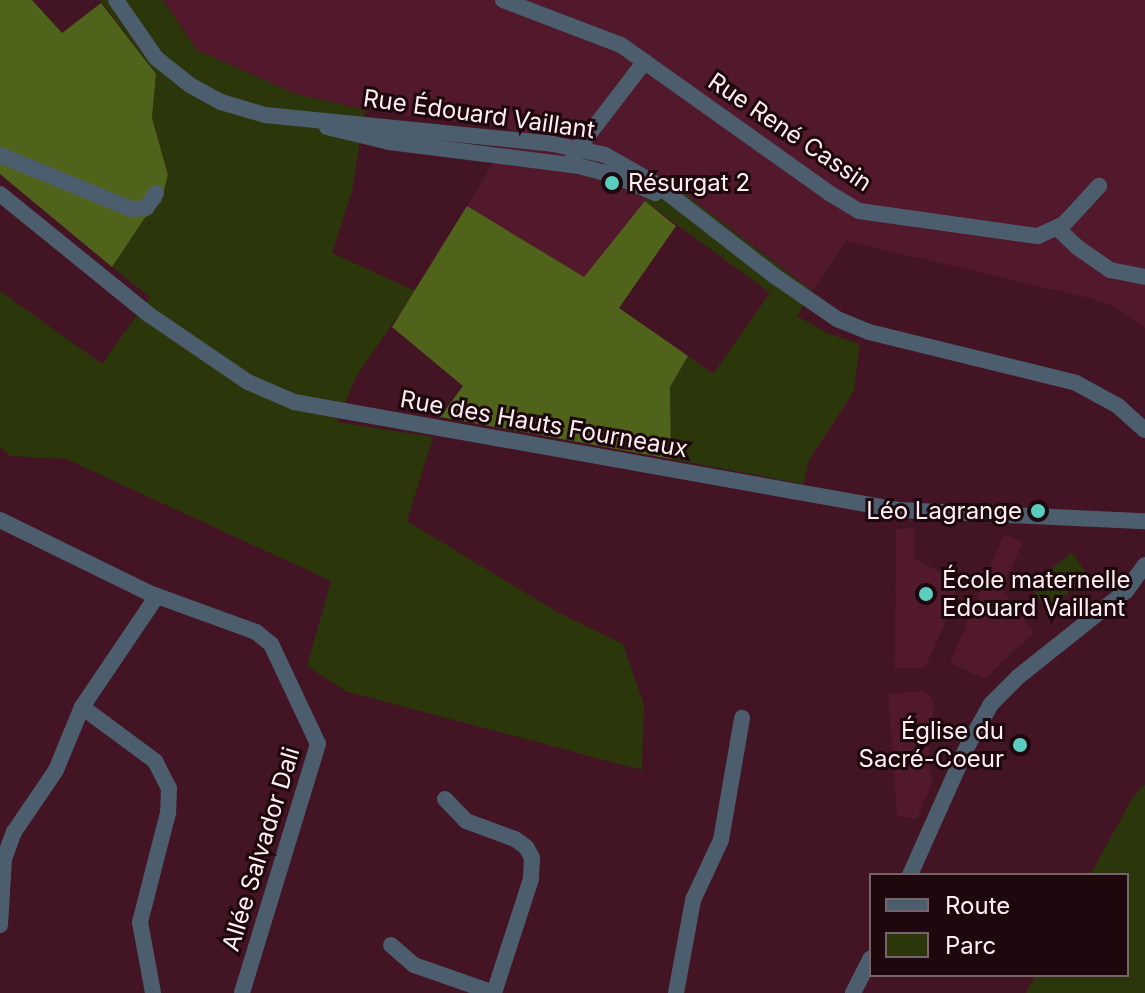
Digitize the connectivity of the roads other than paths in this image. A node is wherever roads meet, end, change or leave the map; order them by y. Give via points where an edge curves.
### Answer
1 (116, 0) edge
2 (503, 0) edge
3 (645, 61) junction
4 (290, 118) junction
5 (579, 148) junction
6 (0, 155) edge
7 (567, 163) junction
8 (1099, 186) dead end
9 (156, 193) dead end
10 (0, 194) edge
11 (690, 213) junction
12 (1058, 229) junction
13 (1145, 277) edge
14 (1145, 430) edge
15 (0, 520) edge
16 (1145, 521) edge
17 (1145, 565) edge
18 (157, 596) junction
19 (82, 707) junction
20 (742, 718) dead end
21 (445, 799) dead end
22 (911, 873) edge
23 (0, 925) edge
24 (391, 945) dead end
25 (869, 962) edge
26 (153, 993) edge
27 (242, 993) edge
28 (494, 993) edge
29 (676, 993) edge
30 (853, 993) edge

1 - 4 street, Rue Édouard Vaillant via 144,44 181,79 232,107
2 - 3 street, Rue René Cassin via 608,38
3 - 5 street
3 - 12 street, Rue René Cassin via 859,211 1032,236
4 - 5 street, Rue Édouard Vaillant
4 - 7 street, Rue Édouard Vaillant via 380,141
5 - 7 street
5 - 11 street, Rue Édouard Vaillant via 637,171
6 - 9 street via 131,209 146,208
7 - 11 street, Rue Édouard Vaillant via 622,178
8 - 12 street
10 - 16 street, Rue des Hauts Fourneaux via 148,314 248,382 294,402 895,510
11 - 14 street, Rue Édouard Vaillant via 846,323 1076,383 1118,406
12 - 13 street via 1110,270
15 - 18 street, Allée Salvador Dali
17 - 22 street via 1126,591 991,704
18 - 19 street
18 - 27 street, Allée Salvador Dali via 265,636 318,738
19 - 23 street via 56,770 8,844
19 - 26 street via 155,761 169,788 168,813 140,922
20 - 29 street via 721,840 693,900
21 - 28 street via 466,821 521,843 534,865
24 - 28 street via 414,965
25 - 30 street

